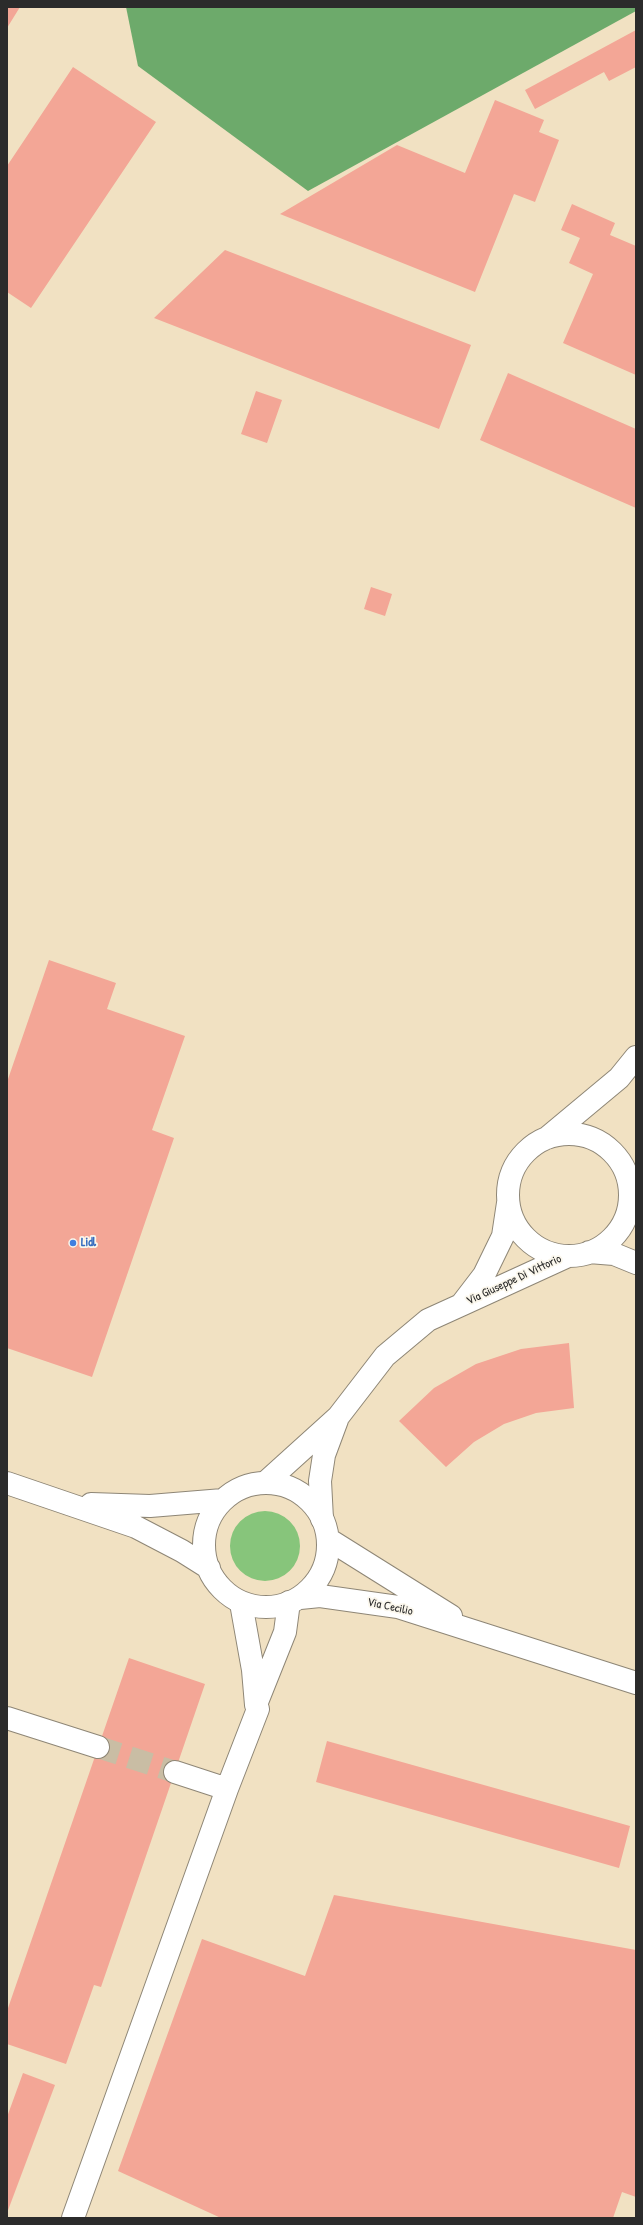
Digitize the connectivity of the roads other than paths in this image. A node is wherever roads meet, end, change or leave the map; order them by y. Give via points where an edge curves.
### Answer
1 (636, 1057) edge
2 (546, 1139) junction
3 (509, 1200) junction
4 (633, 1202) edge
5 (589, 1252) junction
6 (568, 1256) junction
7 (636, 1263) edge
8 (461, 1305) junction
9 (338, 1417) junction
10 (7, 1482) edge
11 (266, 1483) junction
12 (223, 1500) junction
13 (69, 1504) junction
14 (322, 1519) junction
15 (328, 1540) junction
16 (209, 1568) junction
17 (295, 1600) junction
18 (241, 1603) junction
19 (478, 1632) junction
20 (636, 1683) edge
21 (256, 1705) junction
22 (7, 1718) edge
23 (98, 1747) tunnel mouth
24 (175, 1772) tunnel mouth
25 (227, 1788) junction
26 (73, 2218) edge

1 - 2 main road via 619,1078
2 - 3 main road via 522,1156 512,1172
2 - 4 main road via 554,1135 574,1134 593,1138 610,1150 623,1166
3 - 6 main road via 510,1211 518,1228 532,1243 549,1252
3 - 8 main road, Via Giuseppe Di Vittorio via 503,1236 484,1275
4 - 5 main road via 621,1227 607,1243
5 - 6 main road
5 - 7 main road via 614,1254
6 - 8 main road, Via Giuseppe Di Vittorio
8 - 9 main road, Via Giuseppe Di Vittorio via 428,1320 385,1356
9 - 11 main road, Via Giuseppe Di Vittorio
9 - 14 main road, Via Giuseppe Di Vittorio via 324,1454 320,1481
10 - 13 main road
11 - 12 main road via 250,1485
11 - 14 main road via 282,1485 297,1492 310,1501
12 - 13 main road via 150,1506
12 - 16 main road via 207,1526 204,1541
13 - 16 main road via 136,1527
14 - 15 main road
15 - 17 main road via 328,1556 323,1572 313,1586
15 - 19 main road, Via Cecilio
16 - 18 main road via 213,1578
17 - 18 main road via 283,1605 262,1607
17 - 19 main road, Via Cecilio via 320,1596 398,1607
17 - 21 main road
18 - 21 main road via 253,1670
19 - 20 main road, Via Cecilio
21 - 25 main road via 258,1709
22 - 23 main road
24 - 25 main road
25 - 26 main road

